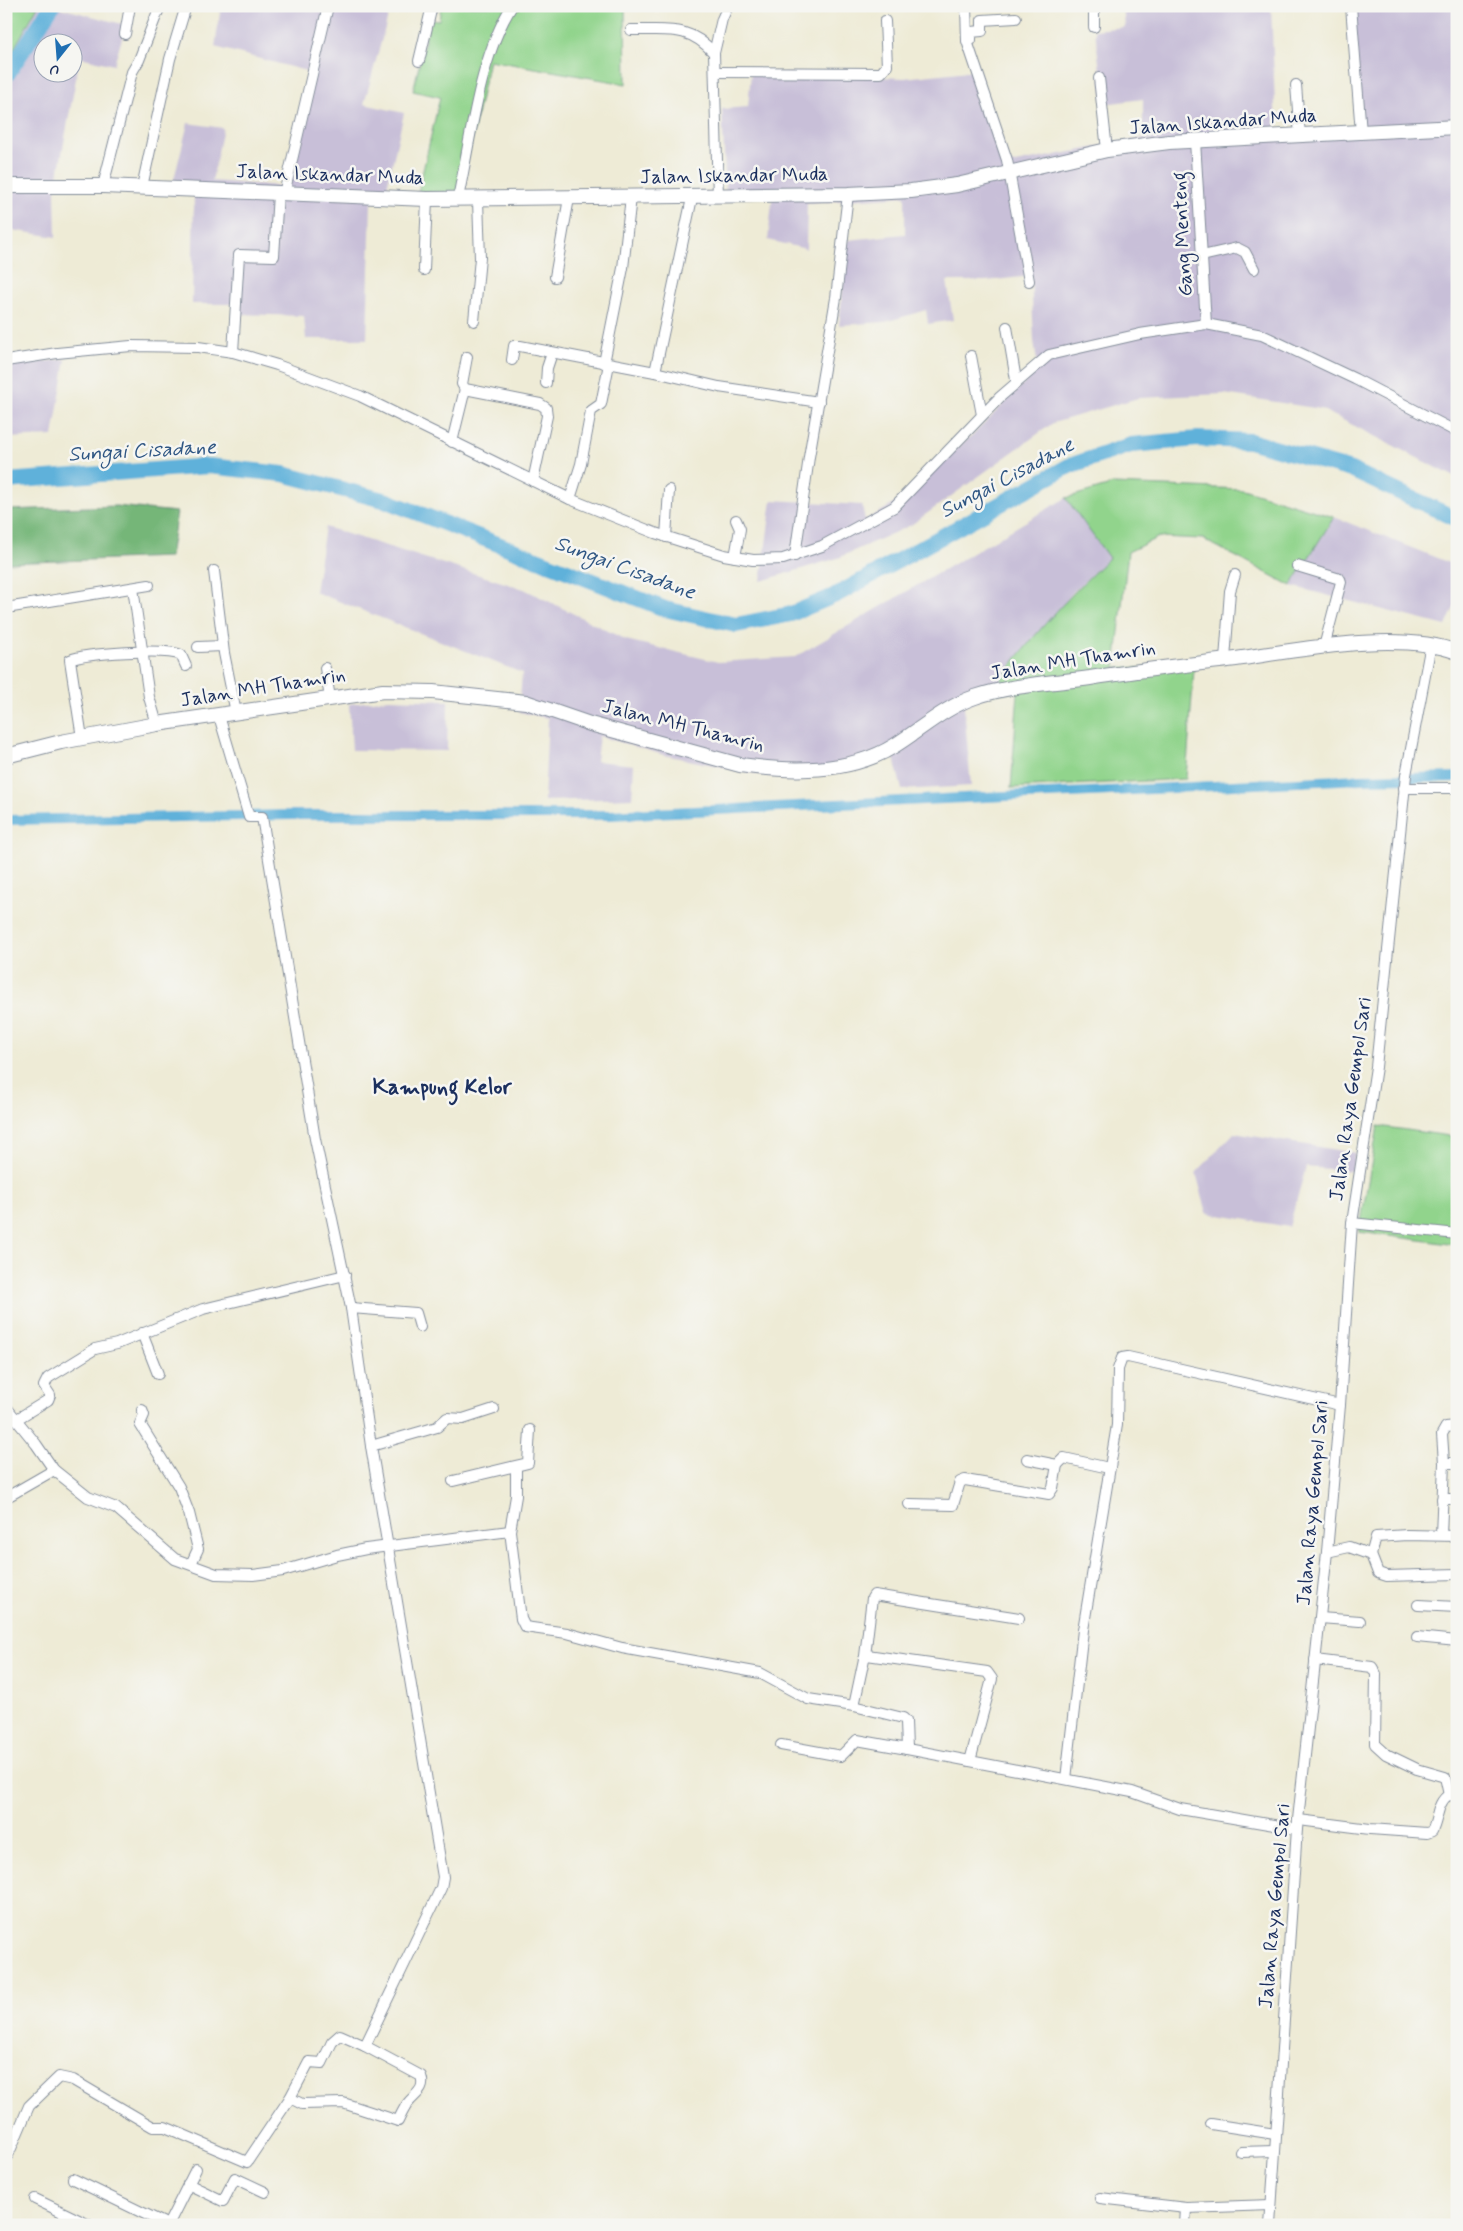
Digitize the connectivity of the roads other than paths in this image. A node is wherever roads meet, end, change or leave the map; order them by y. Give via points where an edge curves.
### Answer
1 (130, 6) edge
2 (160, 6) edge
3 (186, 6) edge
4 (328, 6) edge
5 (432, 6) edge
6 (512, 6) edge
7 (728, 6) edge
8 (966, 6) edge
9 (1094, 6) edge
10 (1351, 6) edge
11 (1016, 18) dead end
12 (885, 21) dead end
13 (1094, 27) dead end
14 (631, 30) dead end
15 (125, 34) dead end
16 (969, 40) junction
17 (714, 53) junction
18 (419, 61) dead end
19 (716, 72) junction
20 (1099, 78) dead end
21 (1296, 85) dead end
22 (1457, 127) edge
23 (1361, 133) junction
24 (1300, 136) junction
25 (1195, 141) junction
26 (1107, 150) junction
27 (1016, 171) junction
28 (6, 186) edge
29 (103, 186) junction
30 (142, 187) junction
31 (281, 194) junction
32 (848, 194) junction
33 (631, 197) junction
34 (718, 197) junction
35 (458, 198) junction
36 (569, 198) junction
37 (692, 198) junction
38 (427, 199) junction
39 (478, 200) junction
40 (1202, 256) junction
41 (1254, 269) dead end
42 (424, 270) dead end
43 (555, 277) dead end
44 (1029, 281) dead end
45 (474, 321) dead end
46 (1206, 324) junction
47 (1007, 327) dead end
48 (233, 352) junction
49 (552, 353) junction
50 (971, 356) dead end
51 (467, 357) dead end
52 (512, 360) dead end
53 (6, 361) edge
54 (606, 363) junction
55 (655, 372) junction
56 (1016, 380) junction
57 (546, 383) dead end
58 (465, 390) junction
59 (819, 402) junction
60 (982, 415) junction
61 (1457, 432) edge
62 (452, 442) junction
63 (534, 481) junction
64 (669, 490) dead end
65 (570, 499) junction
66 (736, 520) dead end
67 (666, 538) junction
68 (795, 556) junction
69 (735, 557) junction
70 (1298, 566) dead end
71 (214, 571) dead end
72 (1235, 575) dead end
73 (149, 585) dead end
74 (133, 588) junction
75 (6, 608) edge
76 (1431, 644) junction
77 (223, 646) junction
78 (198, 647) dead end
79 (1324, 647) junction
80 (142, 651) junction
81 (1457, 652) edge
82 (1224, 660) junction
83 (186, 666) dead end
84 (325, 668) dead end
85 (330, 698) junction
86 (236, 713) junction
87 (219, 716) junction
88 (157, 724) junction
89 (82, 738) junction
90 (6, 756) edge
91 (1405, 783) junction
92 (1457, 788) edge
93 (1352, 1223) junction
94 (1457, 1234) edge
95 (345, 1275) junction
96 (351, 1308) junction
97 (420, 1327) dead end
98 (142, 1333) junction
99 (158, 1374) dead end
100 (1340, 1405) junction
101 (6, 1408) edge
102 (494, 1409) dead end
103 (142, 1410) dead end
104 (17, 1419) junction
105 (1457, 1426) edge
106 (530, 1430) dead end
107 (371, 1446) junction
108 (1027, 1460) dead end
109 (1444, 1463) junction
110 (1457, 1463) edge
111 (1057, 1465) junction
112 (516, 1468) junction
113 (1109, 1468) junction
114 (54, 1470) junction
115 (453, 1481) dead end
116 (7, 1497) edge
117 (1442, 1499) junction
118 (1457, 1499) edge
119 (909, 1504) dead end
120 (510, 1530) junction
121 (1441, 1536) junction
122 (1457, 1536) edge
123 (389, 1547) junction
124 (1327, 1552) junction
125 (1371, 1555) junction
126 (191, 1564) junction
127 (1457, 1574) edge
128 (1418, 1605) dead end
129 (1457, 1607) edge
130 (1019, 1618) dead end
131 (1320, 1618) junction
132 (1360, 1621) dead end
133 (1417, 1637) dead end
134 (1457, 1641) edge
135 (865, 1656) junction
136 (1316, 1660) junction
137 (854, 1706) junction
138 (781, 1745) dead end
139 (907, 1749) junction
140 (970, 1761) junction
141 (1066, 1779) junction
142 (1453, 1795) edge
143 (1298, 1824) junction
144 (366, 2046) junction
145 (290, 2098) junction
146 (1211, 2124) dead end
147 (1275, 2134) junction
148 (1274, 2151) junction
149 (1240, 2152) dead end
150 (6, 2160) edge
151 (196, 2169) dead end
152 (73, 2179) dead end
153 (188, 2184) junction
154 (265, 2192) dead end
155 (35, 2198) dead end
156 (1100, 2198) dead end
157 (1271, 2206) junction
158 (1186, 2208) junction
159 (171, 2224) edge
160 (89, 2225) edge
161 (1185, 2225) edge
162 (1270, 2225) edge

1 - 15 street
2 - 29 street via 132,72
3 - 30 street via 170,59
4 - 31 street
5 - 18 street
6 - 35 street via 499,26 484,73
7 - 17 street
8 - 16 street
9 - 13 street
10 - 23 street
11 - 16 street via 982,20 982,31 971,32
12 - 19 street via 887,66 881,73
14 - 17 street via 686,32 703,41
16 - 27 street
17 - 19 street
19 - 34 street
20 - 26 street
21 - 24 street
22 - 23 street, Jalan Iskandar Muda
23 - 24 street, Jalan Iskandar Muda
24 - 25 street, Jalan Iskandar Muda
25 - 26 street, Jalan Iskandar Muda
25 - 40 street, Gang Menteng
26 - 27 street, Jalan Iskandar Muda
27 - 32 street, Jalan Iskandar Muda via 911,191
27 - 44 street
28 - 29 street, Jalan Iskandar Muda
29 - 30 street, Jalan Iskandar Muda
30 - 31 street, Jalan Iskandar Muda
31 - 38 street, Jalan Iskandar Muda
31 - 48 street via 274,256 239,255
32 - 34 street, Jalan Iskandar Muda
32 - 59 street
33 - 36 street, Jalan Iskandar Muda
33 - 37 street, Jalan Iskandar Muda
33 - 54 street via 623,268
34 - 37 street, Jalan Iskandar Muda
35 - 38 street, Jalan Iskandar Muda
35 - 39 street, Jalan Iskandar Muda
36 - 39 street, Jalan Iskandar Muda
36 - 43 street
37 - 55 street
38 - 42 street
39 - 45 street via 480,258
40 - 41 street via 1237,248 1245,252
40 - 46 street, Gang Menteng
46 - 56 street via 1140,334 1054,353
46 - 61 street via 1248,332 1286,345
47 - 56 street
48 - 53 street via 198,347 131,346
48 - 62 street via 360,396
49 - 52 street via 516,345
49 - 54 street
49 - 57 street
50 - 60 street
51 - 58 street via 462,384
54 - 55 street
54 - 65 street via 601,404 590,411 581,464
55 - 59 street via 719,387
56 - 60 street
58 - 62 street
58 - 63 street via 540,404 546,408
59 - 68 street
60 - 68 street via 894,506 822,546
62 - 63 street
63 - 65 street
64 - 67 street
65 - 67 street
66 - 69 street via 740,529
67 - 69 street
68 - 69 street via 770,560
70 - 79 street via 1341,582
71 - 77 street
72 - 82 street via 1230,590
73 - 74 street
74 - 75 street
74 - 80 street
76 - 79 street, Jalan MH Thamrin via 1396,642
76 - 81 street, Jalan MH Thamrin
76 - 91 street, Jalan Raya Gempol Sari
77 - 78 street
77 - 86 street
79 - 82 street, Jalan MH Thamrin
80 - 83 street via 176,653 181,655
80 - 88 street
80 - 89 street via 70,660
82 - 85 street, Jalan MH Thamrin via 1166,666 976,697 893,747 844,766 808,769 740,764 590,724 526,702 433,692 383,691
84 - 85 street
85 - 86 street, Jalan MH Thamrin
86 - 87 street, Jalan MH Thamrin
87 - 88 street, Jalan MH Thamrin
87 - 95 street via 248,816 262,817 315,1140
88 - 89 street, Jalan MH Thamrin
89 - 90 street, Jalan MH Thamrin
91 - 92 street
91 - 93 street, Jalan Raya Gempol Sari via 1376,1067
93 - 94 street
93 - 100 street, Jalan Raya Gempol Sari
95 - 96 street
95 - 98 street via 203,1309
96 - 97 street via 416,1313
96 - 107 street
98 - 99 street
98 - 104 street via 117,1344 95,1348 48,1378 44,1386 50,1395 48,1400
100 - 113 street via 1124,1357 1118,1369 1116,1397 1119,1405
100 - 124 street, Jalan Raya Gempol Sari
101 - 104 street
102 - 107 street via 463,1419 447,1418 437,1427
103 - 126 street via 144,1415 140,1424 179,1488 189,1513 198,1548
104 - 114 street
105 - 109 street via 1446,1427 1443,1431
106 - 112 street via 529,1462
107 - 123 street
108 - 111 street
109 - 110 street
109 - 117 street
111 - 113 street via 1064,1458
111 - 119 street via 1053,1488 1048,1494 965,1480 960,1482 953,1505
112 - 115 street
112 - 120 street via 516,1496
113 - 141 street via 1083,1630
114 - 116 street
114 - 126 street via 88,1497 116,1508 176,1559
117 - 118 street
117 - 121 street
120 - 123 street
120 - 137 street via 522,1624 528,1628 567,1633 622,1648 760,1673 808,1699
121 - 122 street
121 - 125 street via 1407,1534 1376,1537
123 - 126 street via 337,1555 284,1571 253,1575 216,1574
123 - 144 street via 443,1877 441,1888
124 - 125 street via 1349,1547
124 - 131 street, Jalan Raya Gempol Sari
125 - 127 street via 1378,1573 1387,1576
128 - 129 street
130 - 135 street via 874,1595
131 - 132 street
131 - 136 street, Jalan Raya Gempol Sari
133 - 134 street
135 - 137 street
135 - 140 street via 991,1675
136 - 142 street via 1372,1667 1376,1674 1375,1744 1386,1754 1417,1769 1445,1777
136 - 143 street, Jalan Raya Gempol Sari
137 - 139 street via 903,1718 906,1721
138 - 139 street via 841,1756 857,1740
139 - 140 street
140 - 141 street
141 - 143 street via 1132,1792 1180,1809
142 - 143 street via 1442,1800 1432,1831 1427,1833
143 - 147 street, Jalan Raya Gempol Sari
144 - 145 street via 345,2036 336,2037 324,2061 319,2064 309,2062
144 - 145 street via 421,2076 421,2090 398,2121 343,2103 302,2104
145 - 150 street via 247,2162 165,2127 153,2127 73,2080 59,2077 29,2106
146 - 147 street
147 - 148 street, Jalan Raya Gempol Sari
148 - 149 street
148 - 157 street, Jalan Raya Gempol Sari
151 - 153 street
152 - 159 street
153 - 154 street via 223,2201 235,2178
153 - 159 street
155 - 160 street
156 - 158 street
157 - 158 street
157 - 162 street, Jalan Raya Gempol Sari
158 - 161 street

